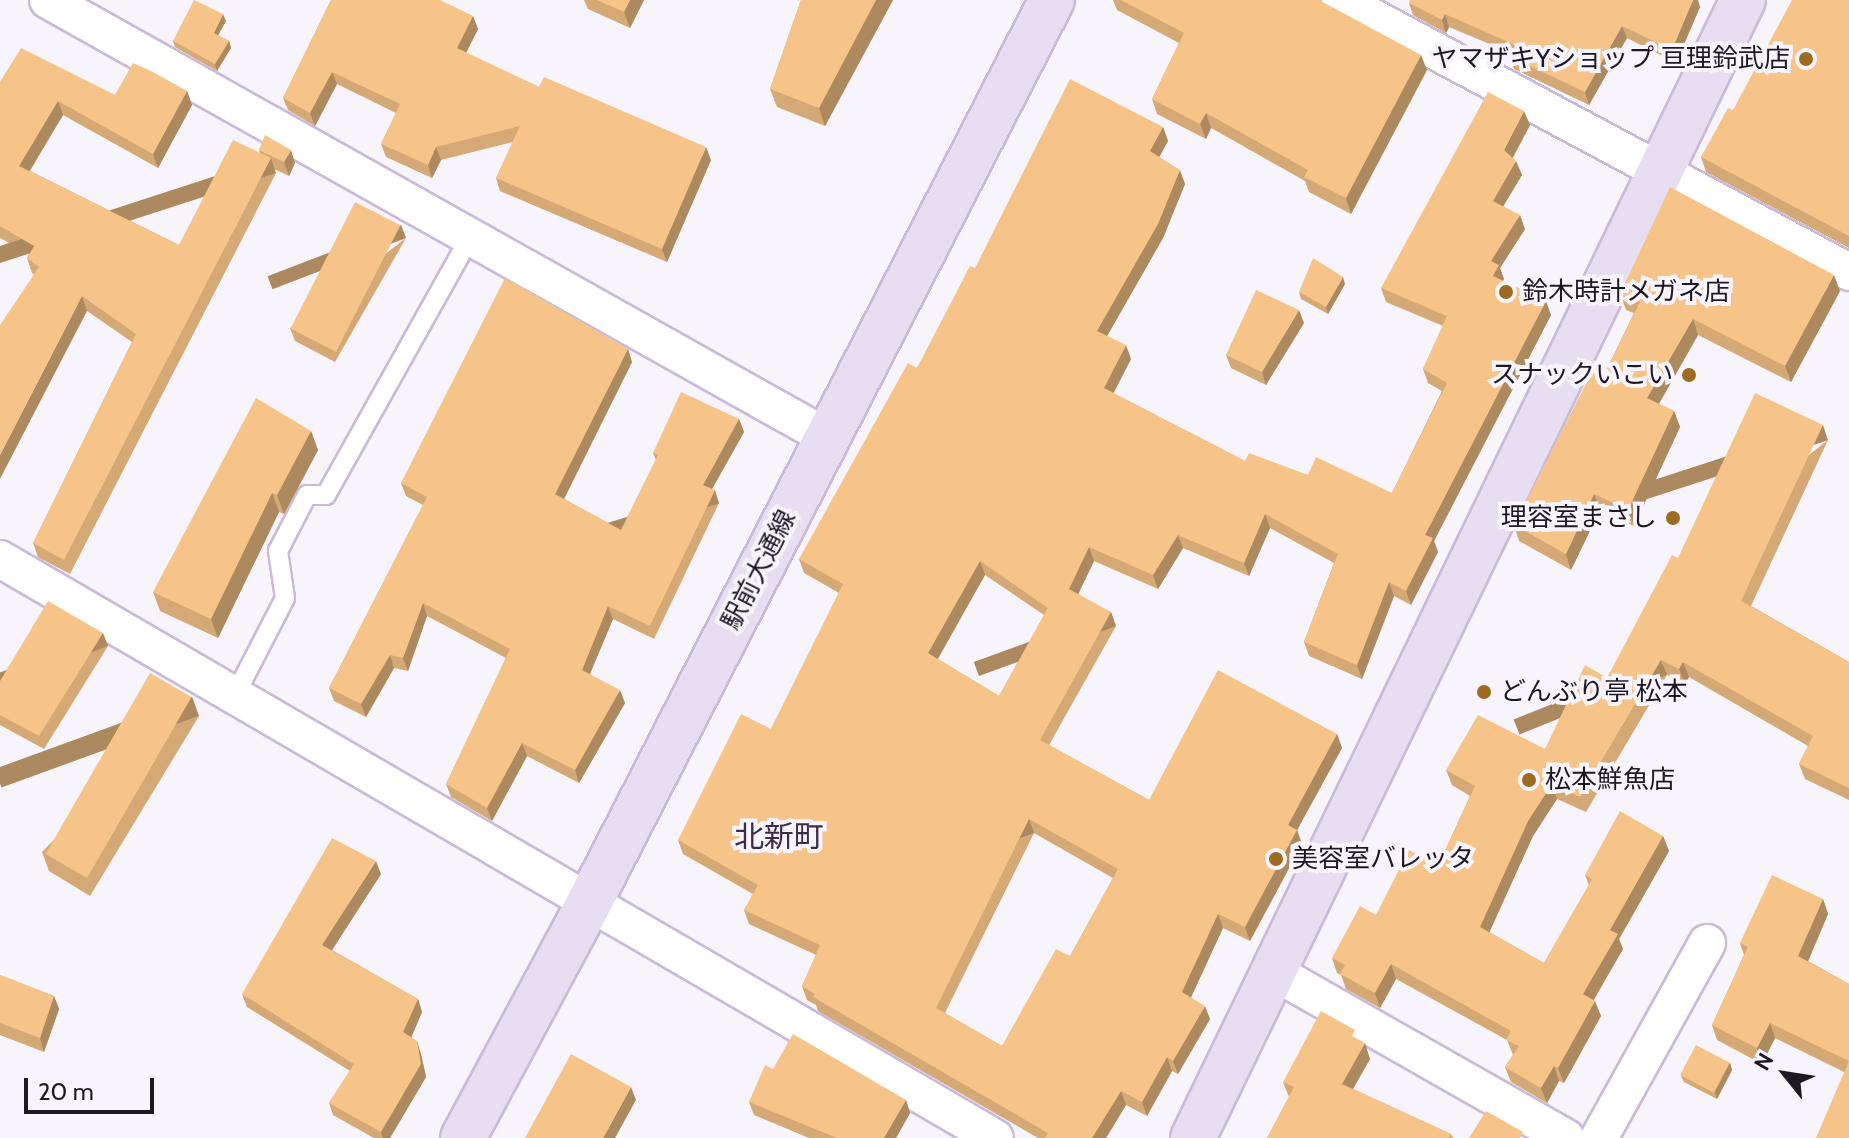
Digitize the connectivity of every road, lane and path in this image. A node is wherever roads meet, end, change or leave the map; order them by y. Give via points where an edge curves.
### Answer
1 (48, 0) edge
2 (1052, 0) edge
3 (1340, 0) edge
4 (1743, 0) edge
5 (1380, 10) edge
6 (1660, 172) junction
7 (470, 237) junction
8 (1849, 272) edge
9 (827, 437) junction
10 (0, 559) edge
11 (234, 697) junction
12 (588, 905) junction
13 (1707, 943) dead end
14 (1274, 972) junction
15 (463, 1138) edge
16 (995, 1138) edge
17 (1193, 1138) edge
18 (1566, 1138) edge
19 (1599, 1138) edge

1 - 7 street
2 - 9 main road, 駅前大通線
3 - 5 street
4 - 6 main road
5 - 6 street
6 - 8 street
6 - 14 main road
7 - 9 street
7 - 11 lane via 326,495 307,495 278,551 285,598
9 - 12 main road, 駅前大通線
10 - 11 street
11 - 12 street
12 - 15 main road, 駅前大通線
12 - 16 street
13 - 19 street
14 - 17 main road
14 - 18 street

